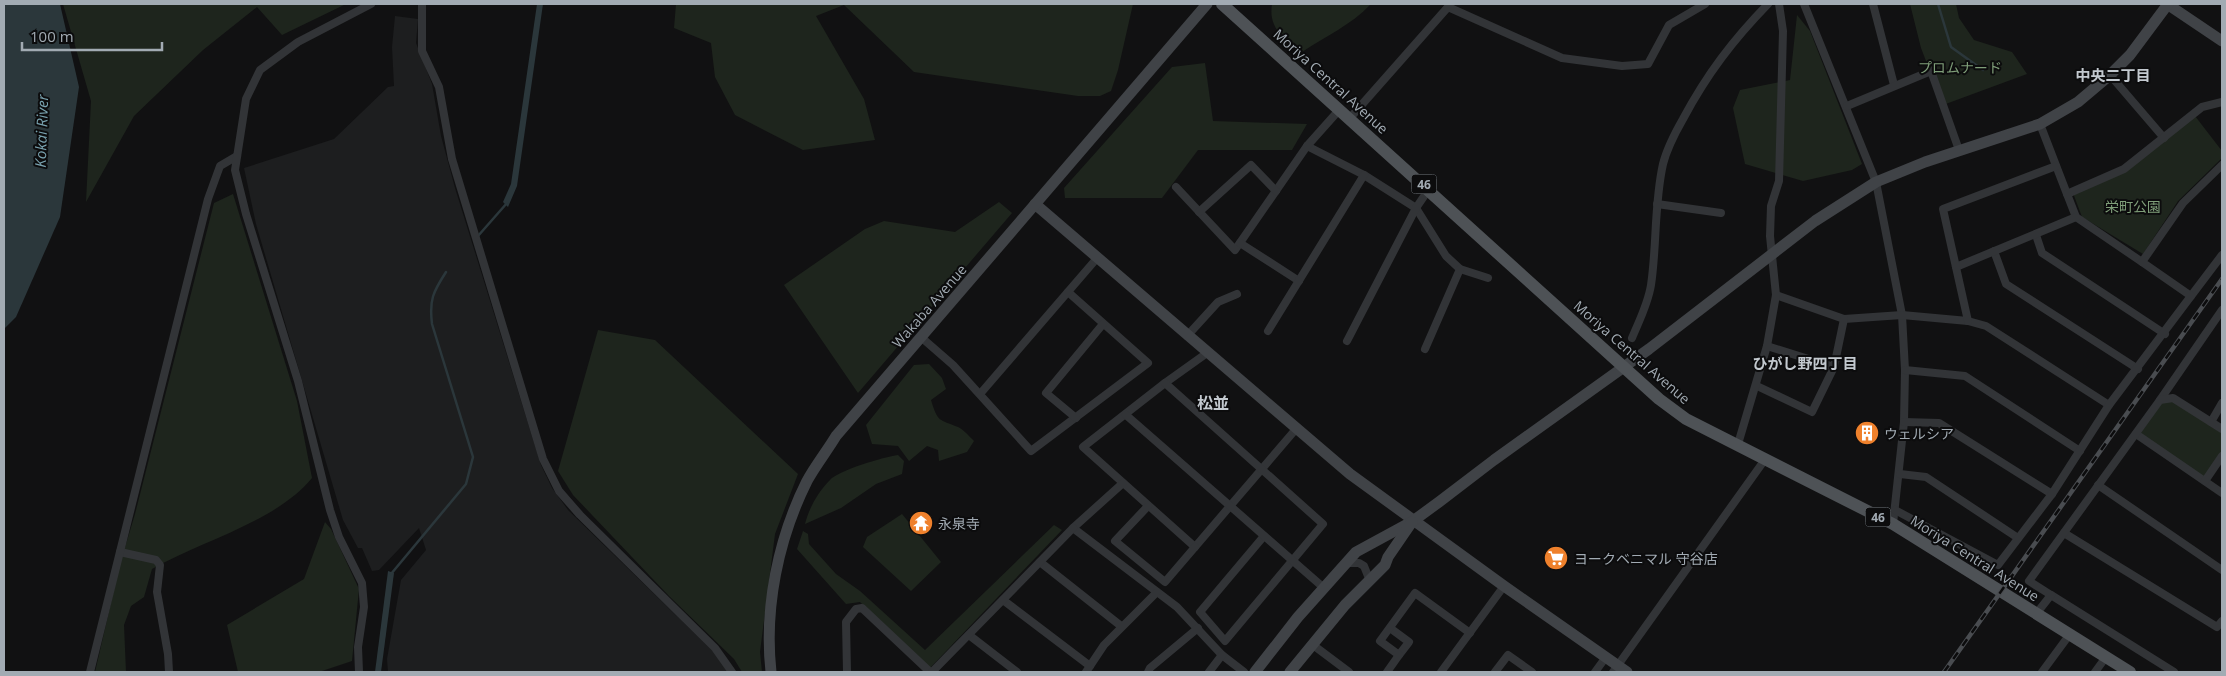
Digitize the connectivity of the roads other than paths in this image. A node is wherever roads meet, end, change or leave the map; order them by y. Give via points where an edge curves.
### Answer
1 (371, 4) edge
2 (422, 4) edge
3 (1207, 4) edge
4 (1222, 4) edge
5 (1705, 4) edge
6 (1768, 4) edge
7 (1779, 4) edge
8 (1804, 4) edge
9 (1873, 4) edge
10 (2167, 4) edge
11 (2222, 42) edge
12 (2110, 75) junction
13 (1894, 85) junction
14 (2222, 102) edge
15 (1847, 106) junction
16 (1345, 113) junction
17 (2040, 124) junction
18 (2164, 138) junction
19 (1307, 146) junction
20 (1959, 150) junction
21 (237, 156) junction
22 (2056, 166) junction
23 (2221, 169) edge
24 (1364, 174) junction
25 (1876, 182) junction
26 (1176, 187) dead end
27 (1429, 189) junction
28 (1276, 191) junction
29 (2067, 194) junction
30 (1035, 204) junction
31 (1657, 204) junction
32 (1416, 208) junction
33 (1199, 212) junction
34 (1721, 213) dead end
35 (2076, 217) junction
36 (2036, 235) junction
37 (1240, 243) junction
38 (1994, 251) junction
39 (1771, 254) junction
40 (2222, 255) edge
41 (1098, 257) junction
42 (2142, 262) junction
43 (1956, 267) junction
44 (1460, 269) junction
45 (1488, 278) dead end
46 (1299, 281) junction
47 (1068, 292) junction
48 (1237, 294) dead end
49 (1776, 296) junction
50 (2191, 296) junction
51 (2222, 310) edge
52 (1902, 315) junction
53 (1844, 319) junction
54 (1968, 321) junction
55 (1103, 324) junction
56 (1268, 331) dead end
57 (2165, 334) junction
58 (1187, 336) junction
59 (922, 338) junction
60 (1632, 338) dead end
61 (1347, 341) dead end
62 (1767, 346) junction
63 (1425, 349) dead end
64 (1207, 353) junction
65 (1624, 367) junction
66 (1834, 367) junction
67 (2138, 369) junction
68 (1905, 370) junction
69 (1165, 382) junction
70 (1757, 386) junction
71 (980, 394) junction
72 (2160, 400) junction
73 (2222, 403) edge
74 (2109, 405) junction
75 (1126, 415) junction
76 (1076, 418) junction
77 (1904, 422) junction
78 (2210, 422) junction
79 (1296, 429) junction
80 (2222, 429) edge
81 (2136, 434) junction
82 (1738, 444) junction
83 (2080, 451) junction
84 (2222, 456) edge
85 (1766, 458) junction
86 (1262, 470) junction
87 (1900, 474) junction
88 (2204, 481) junction
89 (1123, 483) junction
90 (2098, 485) junction
91 (2222, 493) edge
92 (2052, 494) junction
93 (1148, 506) junction
94 (1231, 507) junction
95 (1895, 510) junction
96 (1413, 521) junction
97 (1893, 524) junction
98 (1073, 528) junction
99 (2064, 533) junction
100 (1264, 536) junction
101 (2018, 538) junction
102 (1195, 547) junction
103 (120, 552) junction
104 (1292, 560) junction
105 (1040, 562) junction
106 (1348, 563) junction
107 (2222, 570) edge
108 (1370, 581) junction
109 (1504, 586) junction
110 (1324, 588) junction
111 (1157, 592) junction
112 (2050, 595) junction
113 (1004, 600) junction
114 (2036, 614) junction
115 (2222, 621) edge
116 (1121, 626) junction
117 (1198, 628) junction
118 (1390, 628) junction
119 (1470, 633) junction
120 (2070, 634) junction
121 (969, 635) junction
122 (1313, 645) junction
123 (1222, 655) junction
124 (1399, 655) junction
125 (1606, 657) junction
126 (2106, 657) junction
127 (1088, 669) edge
128 (1619, 670) edge
129 (1258, 671) edge
130 (90, 672) edge
131 (169, 672) edge
132 (359, 672) edge
133 (732, 672) edge
134 (771, 672) edge
135 (847, 672) edge
136 (931, 672) edge
137 (1017, 672) edge
138 (1148, 672) edge
139 (1209, 672) edge
140 (1244, 672) edge
141 (1290, 672) edge
142 (1349, 672) edge
143 (1387, 672) edge
144 (1442, 672) edge
145 (1495, 672) edge
146 (1532, 672) edge
147 (1595, 672) edge
148 (2042, 672) edge
149 (2095, 672) edge
150 (2130, 672) edge
151 (2174, 672) edge

1 - 21 street via 298,42 260,70 246,99
2 - 133 street via 422,52 439,86 446,136 543,459 553,481 580,515 715,648
3 - 30 street, Wakaba Avenue
4 - 16 main road, Moriya Central Avenue / 46
5 - 16 street via 1669,25 1648,64 1622,66 1562,58 1448,7
6 - 31 street via 1735,37 1698,92 1663,163
7 - 39 street via 1783,31 1781,134 1779,181 1771,206
8 - 15 street
9 - 13 street
10 - 11 street
10 - 12 street via 2130,55
12 - 17 street via 2078,102
12 - 18 street
13 - 15 street
13 - 20 street via 1931,71
14 - 18 street via 2202,107
15 - 25 street
16 - 19 street
16 - 27 main road, Moriya Central Avenue / 46
17 - 20 street
17 - 22 street
18 - 29 street via 2124,169
19 - 24 street
19 - 28 street
20 - 25 street
21 - 103 street via 220,166 208,199
21 - 132 street via 240,191 298,381 330,510 339,537 362,583 364,607 358,647
22 - 29 street
22 - 43 street via 1943,209
23 - 42 street via 2183,203
24 - 32 street
24 - 46 street
25 - 39 street
25 - 52 street
26 - 33 street
27 - 32 street
27 - 65 main road, Moriya Central Avenue / 46
28 - 33 street via 1251,165
28 - 37 street
29 - 35 street
30 - 41 street
30 - 59 street, Wakaba Avenue
31 - 34 street
31 - 60 street via 1651,286
32 - 44 street via 1446,256
32 - 61 street
33 - 37 street via 1236,250
35 - 36 street
35 - 42 street
36 - 38 street
36 - 57 street via 2042,253
37 - 46 street
38 - 43 street
38 - 67 street via 2006,284
39 - 49 street
39 - 65 street
40 - 50 street
41 - 47 street
41 - 58 street
42 - 50 street
43 - 54 street
44 - 45 street
44 - 63 street
46 - 56 street
47 - 55 street
47 - 71 street
48 - 58 street via 1218,302
49 - 53 street
49 - 62 street
50 - 57 street
51 - 72 street
52 - 53 street
52 - 54 street
52 - 68 street
53 - 66 street
54 - 74 street via 1986,326
55 - 76 street via 1046,392
55 - 76 street via 1148,363
57 - 67 street
58 - 64 street
59 - 71 street
59 - 134 street, Wakaba Avenue via 836,436 807,480 778,563 770,617
62 - 66 street
62 - 70 street
64 - 69 street
64 - 79 street
65 - 82 main road, Moriya Central Avenue / 46 via 1686,419
65 - 96 street
66 - 70 street via 1812,412
67 - 74 street
68 - 77 street
68 - 83 street via 1965,376
69 - 75 street
69 - 86 street
70 - 82 street
71 - 76 street via 1031,451
72 - 78 street via 2173,398
72 - 81 street
73 - 78 street
74 - 83 street
75 - 89 street via 1083,447
75 - 94 street
77 - 87 street
77 - 92 street via 1939,423
78 - 80 street
79 - 86 street
79 - 96 street
81 - 88 street
81 - 90 street
82 - 85 main road, Moriya Central Avenue / 46
83 - 92 street
84 - 88 street
85 - 97 main road, Moriya Central Avenue / 46
85 - 128 street
86 - 94 street
86 - 104 street via 1323,524
87 - 95 street
87 - 101 street via 1926,478
88 - 91 street
89 - 93 street
89 - 98 street
90 - 99 street
90 - 107 street
92 - 101 street
93 - 102 street
93 - 102 street via 1115,541 1166,582
94 - 100 street
94 - 102 street
95 - 97 street
95 - 101 street via 1998,565
96 - 106 street via 1356,552
96 - 108 street via 1385,565
96 - 109 street
97 - 114 main road, Moriya Central Avenue / 46
98 - 105 street
98 - 111 street
99 - 112 street via 2029,581
99 - 115 street via 2217,627
100 - 104 street
100 - 104 street via 1200,612 1225,640
103 - 130 street
103 - 131 street via 156,560 160,565 157,592
104 - 110 street
105 - 113 street
105 - 116 street
106 - 108 street via 1364,566
106 - 110 street
108 - 122 street
109 - 119 street
109 - 125 street
110 - 129 street
111 - 116 street
111 - 117 street
112 - 114 street
112 - 151 street
113 - 121 street
113 - 127 street
114 - 120 main road, Moriya Central Avenue / 46
116 - 127 street via 1104,644
117 - 123 street
117 - 138 street
118 - 119 street via 1416,593
118 - 124 street via 1380,641
118 - 124 street via 1409,642
119 - 144 street
120 - 126 main road, Moriya Central Avenue / 46
120 - 148 street
121 - 136 street
121 - 137 street
122 - 141 street
122 - 142 street
123 - 139 street
123 - 140 street
124 - 143 street
125 - 128 street
125 - 147 street
126 - 149 street
126 - 150 main road, Moriya Central Avenue / 46
135 - 136 street via 846,622 856,609 862,608
145 - 146 street via 1508,655

